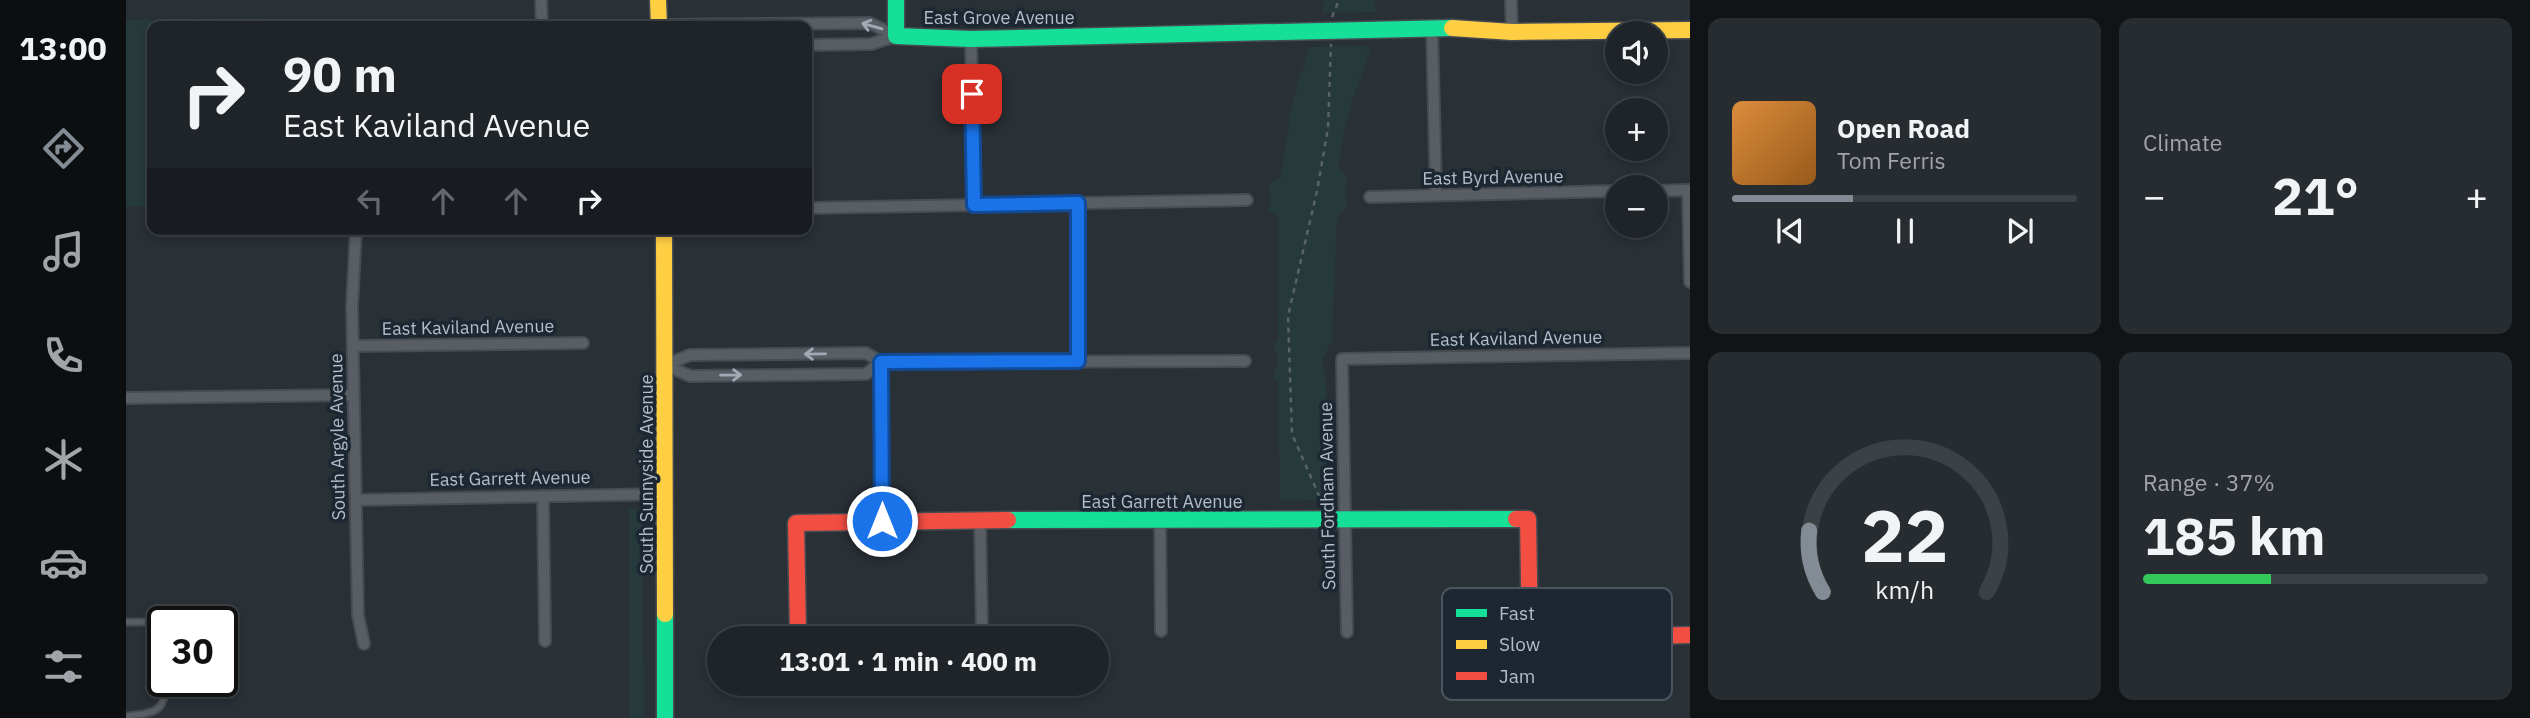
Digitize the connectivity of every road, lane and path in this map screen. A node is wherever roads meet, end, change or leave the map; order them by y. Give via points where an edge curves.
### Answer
1 (541, 0) edge
2 (658, 0) edge
3 (896, 0) edge
4 (1339, 0) edge
5 (1511, 0) edge
6 (542, 21) edge
7 (659, 21) edge
8 (812, 24) edge
9 (1432, 27) junction
10 (1331, 29) junction
11 (1690, 30) edge
12 (1512, 32) junction
13 (896, 36) junction
14 (971, 39) junction
15 (812, 45) edge
16 (1688, 190) edge
17 (1605, 191) edge
18 (1668, 191) edge
19 (1436, 195) junction
20 (1370, 197) dead end
21 (1247, 200) dead end
22 (1078, 203) junction
23 (974, 205) junction
24 (812, 208) edge
25 (356, 235) edge
26 (664, 235) edge
27 (1690, 282) edge
28 (583, 343) dead end
29 (353, 346) junction
30 (1690, 353) edge
31 (1342, 359) joint
32 (1078, 361) junction
33 (1245, 361) dead end
34 (881, 362) junction
35 (665, 365) junction
36 (354, 395) junction
37 (126, 398) edge
38 (666, 494) junction
39 (543, 496) junction
40 (356, 500) junction
41 (979, 520) junction
42 (1160, 520) junction
43 (882, 521) junction
44 (1345, 521) junction
45 (1529, 588) edge
46 (126, 622) edge
47 (147, 622) edge
48 (798, 626) edge
49 (982, 626) edge
50 (1161, 631) dead end
51 (1347, 632) dead end
52 (1672, 635) edge
53 (1690, 635) edge
54 (545, 640) dead end
55 (364, 645) dead end
56 (163, 697) edge
57 (126, 716) edge
58 (665, 718) edge

1 - 6 street
2 - 7 street
3 - 13 street
4 - 10 path
5 - 12 street
13 -> 8 street, East Grove Avenue via 870,23
9 - 10 street, East Grove Avenue
9 - 12 street, East Grove Avenue
9 - 19 street
10 - 14 street, East Grove Avenue
10 - 44 path via 1328,128 1288,316 1289,393 1292,434 1321,500
11 - 12 street, East Grove Avenue
13 - 14 street, East Grove Avenue
13 - 15 street, East Grove Avenue via 871,44
14 - 23 street
16 - 18 street
16 - 27 street
17 - 19 street, East Byrd Avenue
19 - 20 street, East Byrd Avenue
21 - 22 street
22 - 23 street
22 - 32 street
23 - 24 street
25 - 29 street, South Argyle Avenue
26 - 35 street, South Sunnyside Avenue
28 - 29 street, East Kaviland Avenue
29 - 36 street, South Argyle Avenue
30 - 31 street, East Kaviland Avenue
31 - 44 street, South Fordham Avenue
32 - 33 street
32 - 34 street
34 -> 35 street via 866,353 758,354 690,355
35 -> 34 street via 690,376 799,375 866,374
34 - 43 street
35 - 38 street, South Sunnyside Avenue
36 - 37 street
36 - 40 street, South Argyle Avenue
38 - 39 street, East Garrett Avenue
38 - 58 street, South Sunnyside Avenue
39 - 40 street, East Garrett Avenue
39 - 54 street
40 - 55 street, South Argyle Avenue via 358,615
41 - 42 street, East Garrett Avenue
41 - 43 street, East Garrett Avenue
41 - 49 street
42 - 44 street, East Garrett Avenue
42 - 50 street
43 - 48 street, East Garrett Avenue via 796,523
44 - 45 street, East Garrett Avenue via 1528,519
44 - 51 street, South Fordham Avenue
46 - 47 lane
52 - 53 street, East Garrett Avenue
56 - 57 lane via 153,713

